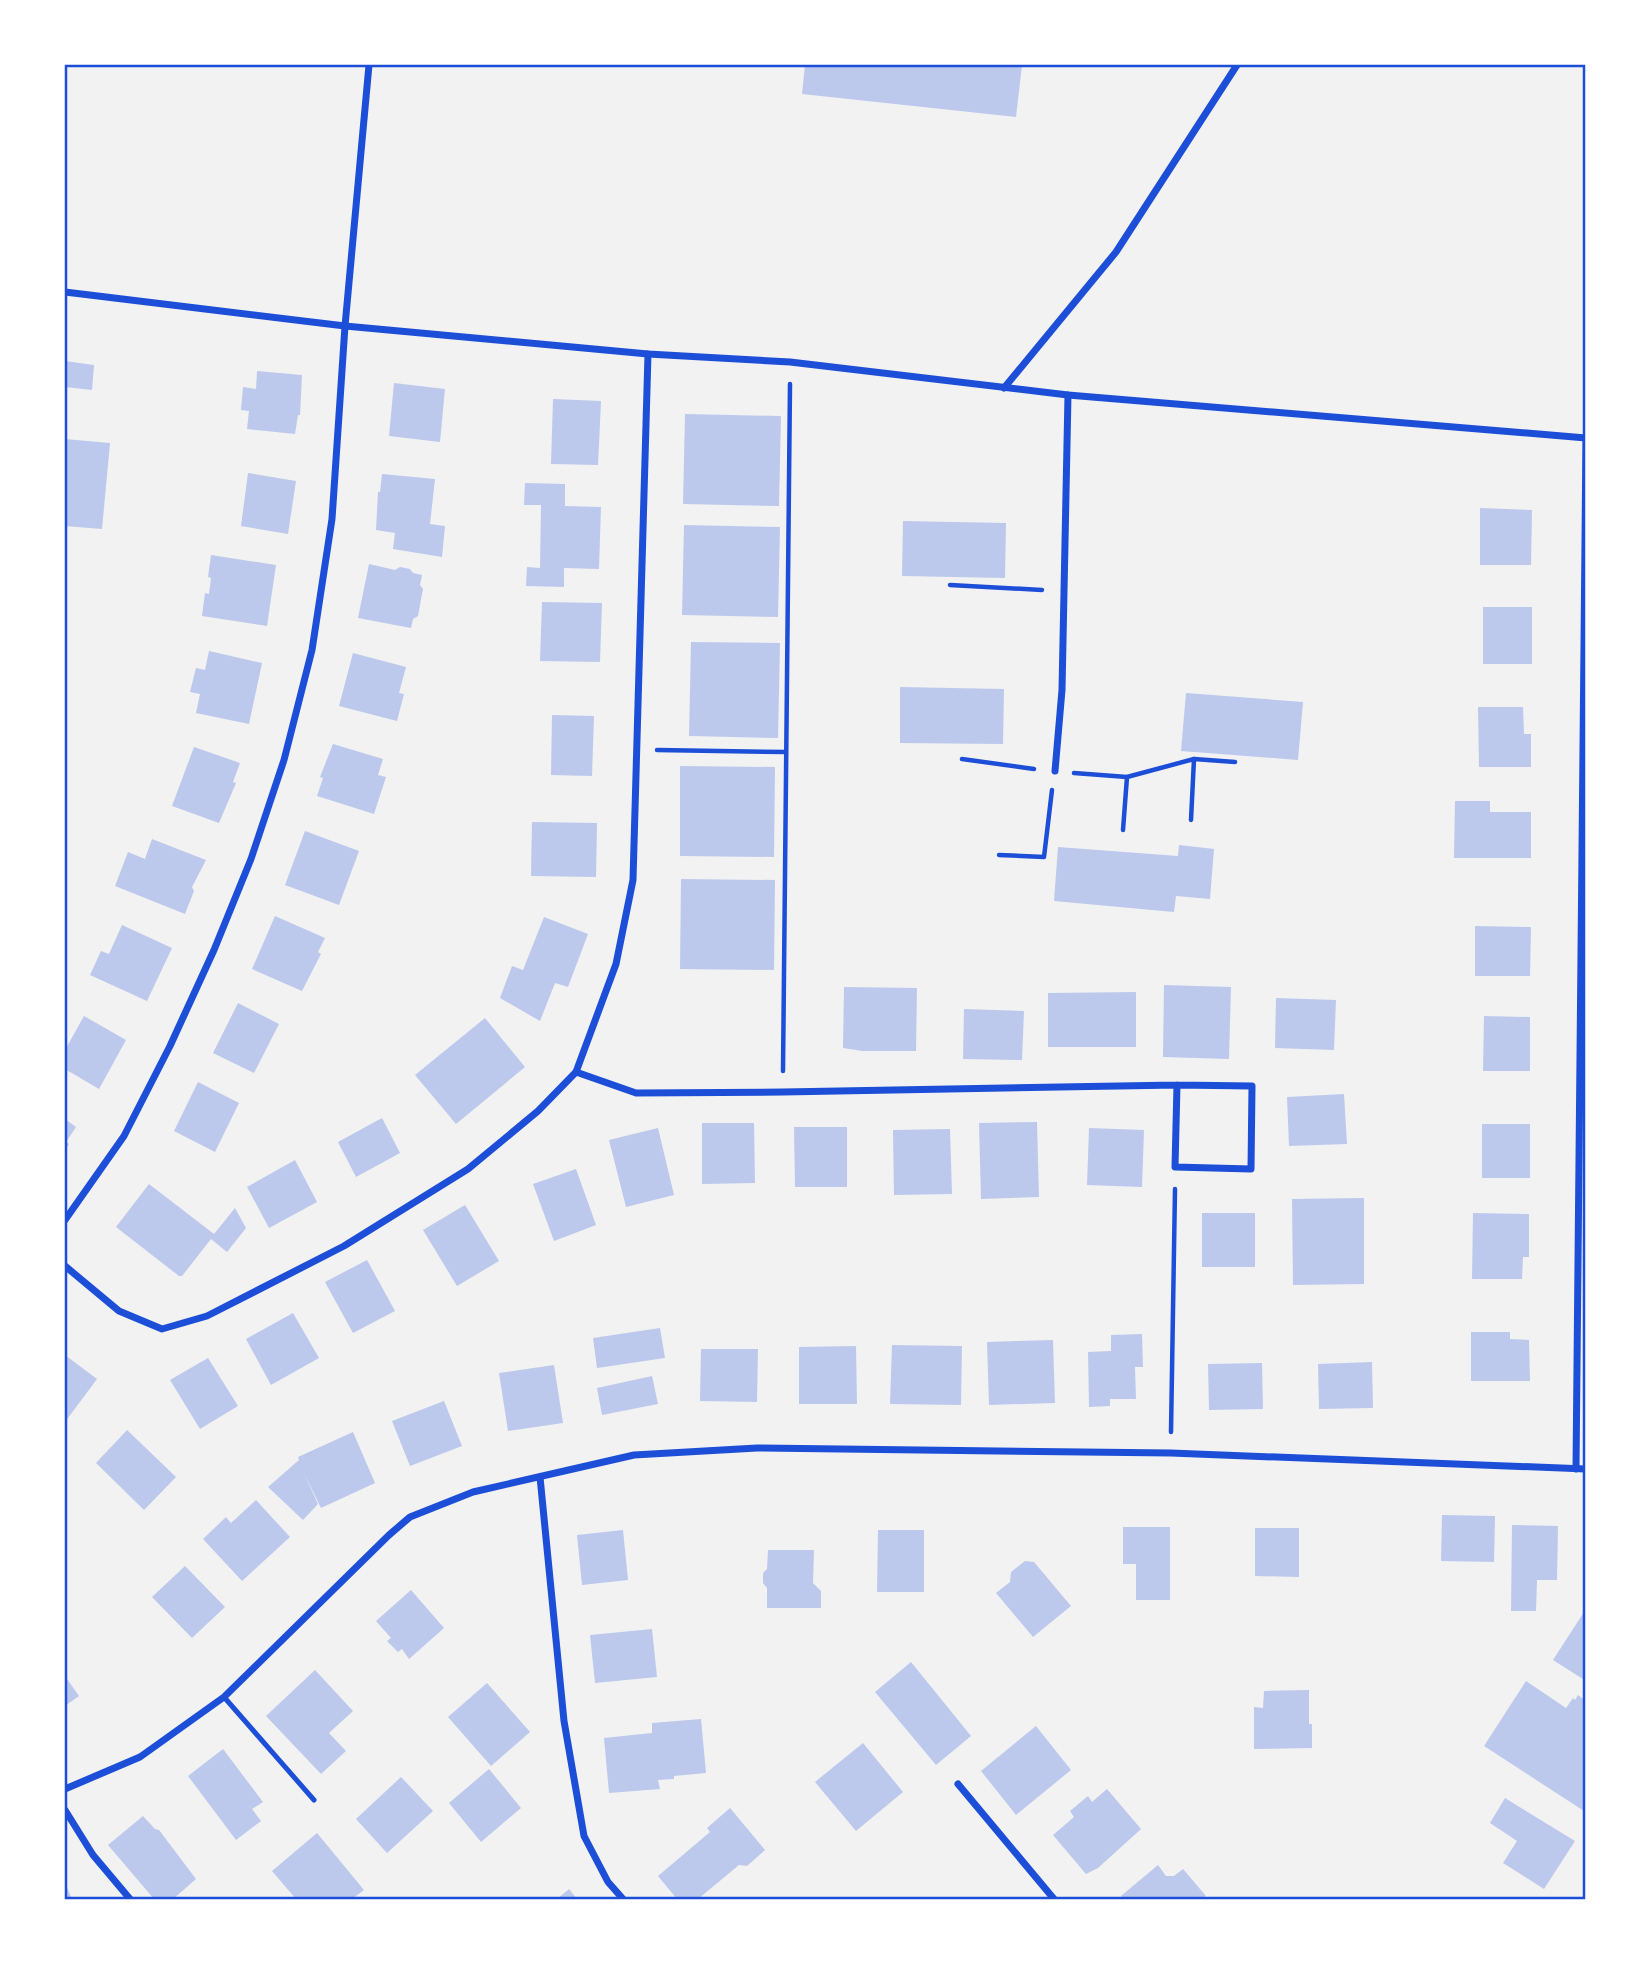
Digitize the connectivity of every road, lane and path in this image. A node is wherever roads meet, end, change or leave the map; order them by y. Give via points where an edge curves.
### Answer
1 (369, 65) edge
2 (1237, 65) edge
3 (65, 292) edge
4 (345, 326) junction
5 (648, 354) junction
6 (790, 362) junction
7 (1004, 388) junction
8 (1068, 395) junction
9 (1586, 438) edge
10 (950, 585) dead end
11 (1064, 591) junction
12 (635, 749) junction
13 (786, 752) junction
14 (962, 759) dead end
15 (1195, 759) junction
16 (1235, 762) dead end
17 (1055, 771) junction
18 (1127, 777) junction
19 (1191, 820) dead end
20 (1123, 830) dead end
21 (999, 855) dead end
22 (576, 1072) junction
23 (1177, 1085) junction
24 (783, 1092) junction
25 (1175, 1167) junction
26 (65, 1220) edge
27 (65, 1266) edge
28 (1171, 1453) junction
29 (1576, 1469) junction
30 (1586, 1469) edge
31 (540, 1478) junction
32 (224, 1697) junction
33 (958, 1784) dead end
34 (65, 1789) edge
35 (314, 1800) dead end
36 (65, 1810) edge
37 (130, 1899) edge
38 (623, 1899) edge
39 (1055, 1899) edge

1 - 4 street
2 - 7 street via 1116,252
3 - 4 street
4 - 5 street
4 - 26 street via 332,519 312,650 284,760 251,859 170,1046 124,1136
5 - 6 street
5 - 12 street
6 - 7 street
6 - 13 path
7 - 8 street
8 - 9 street
8 - 11 street
9 - 29 street
10 - 11 path
11 - 17 street
12 - 13 path
12 - 22 street via 633,880 616,964
13 - 24 path
14 - 17 path
15 - 16 path
15 - 18 path
15 - 19 path
17 - 18 path
17 - 21 path via 1044,857
18 - 20 path
22 - 24 street via 636,1093
22 - 27 street via 538,1111 468,1169 344,1245 207,1316 162,1329 119,1311
23 - 24 street
23 - 25 street
23 - 25 street via 1252,1086 1251,1169
25 - 28 path
28 - 29 street
28 - 31 street via 757,1448 634,1455
29 - 30 street
31 - 32 street via 473,1492 410,1517
31 - 38 street via 564,1721 584,1836 608,1882
32 - 34 street via 141,1757
32 - 35 lane
33 - 39 street
36 - 37 street via 93,1855

